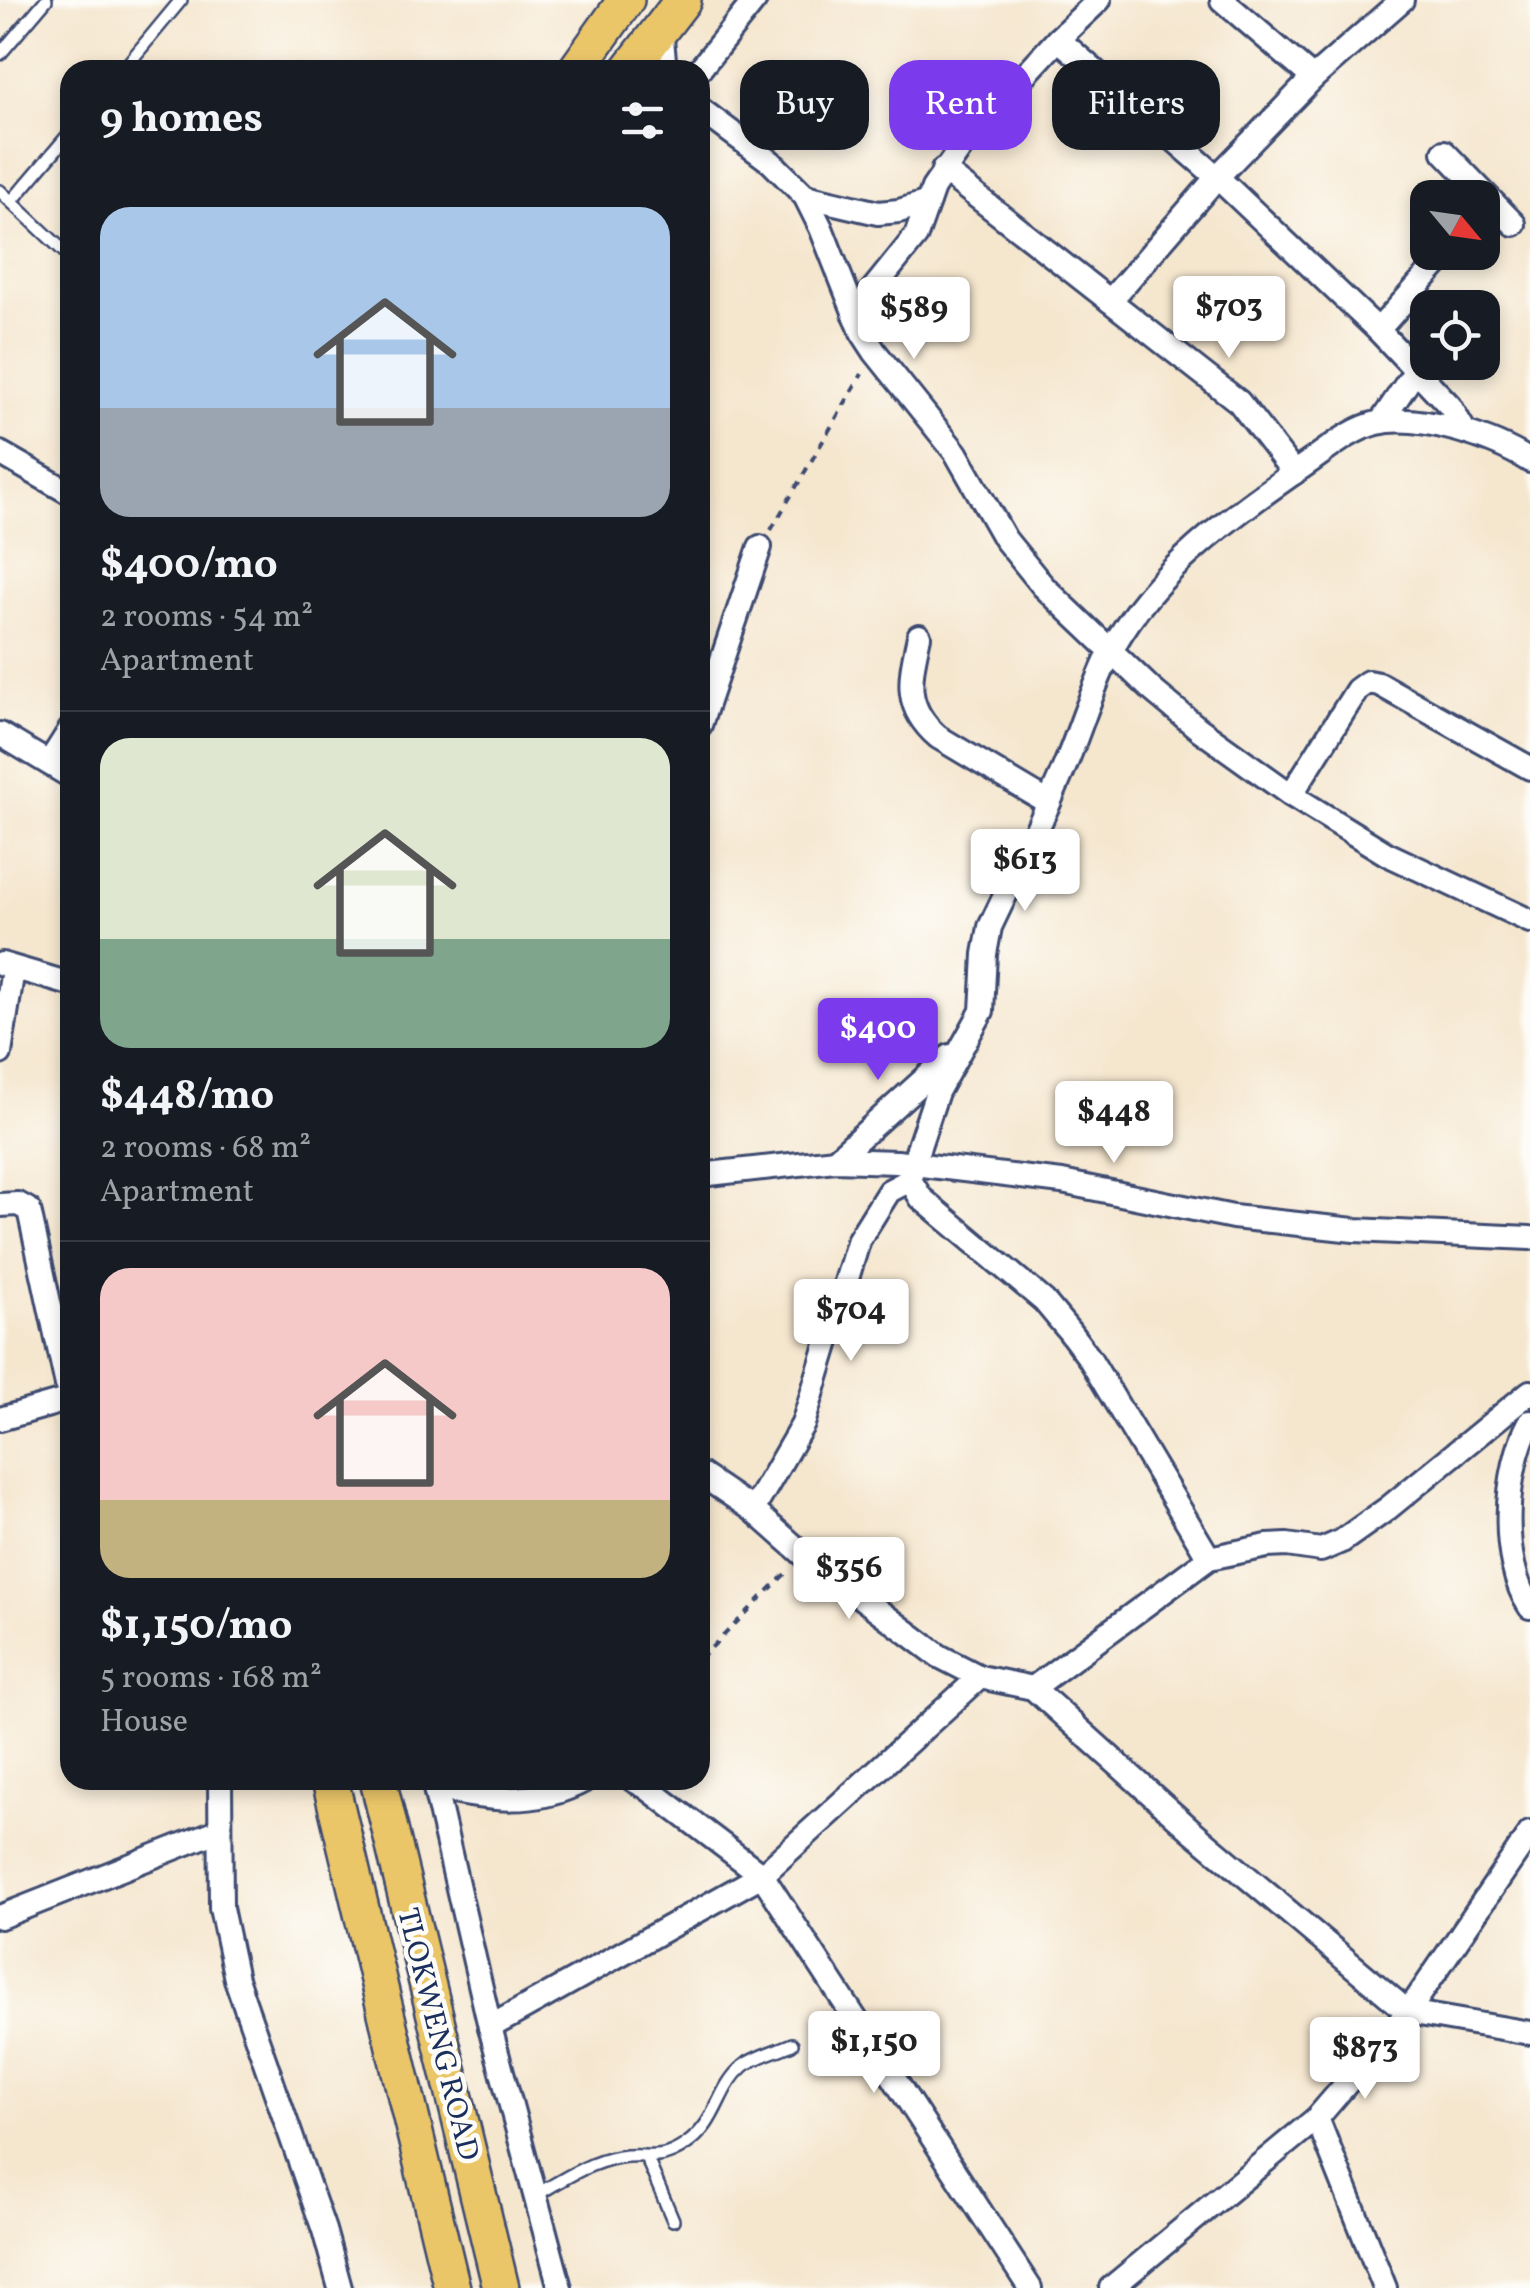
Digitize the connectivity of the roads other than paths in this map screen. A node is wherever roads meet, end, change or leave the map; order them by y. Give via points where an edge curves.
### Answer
1 (46, 0) edge
2 (182, 0) edge
3 (626, 0) edge
4 (755, 0) edge
5 (1099, 0) edge
6 (1222, 0) edge
7 (1402, 0) edge
8 (682, 2) edge
9 (1058, 40) junction
10 (0, 54) edge
11 (131, 60) edge
12 (583, 60) edge
13 (637, 60) edge
14 (664, 60) edge
15 (707, 60) edge
16 (1313, 78) junction
17 (710, 117) edge
18 (60, 145) edge
19 (1444, 152) dead end
20 (943, 170) junction
21 (1217, 177) junction
22 (0, 191) edge
23 (805, 196) junction
24 (12, 201) junction
25 (928, 202) junction
26 (1522, 224) edge
27 (60, 247) edge
28 (1432, 270) edge
29 (1110, 301) junction
30 (854, 312) junction
31 (1378, 330) junction
32 (1410, 364) edge
33 (1410, 379) edge
34 (1425, 380) edge
35 (1381, 422) junction
36 (1465, 432) junction
37 (0, 453) edge
38 (1530, 461) edge
39 (1294, 473) junction
40 (60, 486) edge
41 (760, 547) road end
42 (920, 636) dead end
43 (1112, 649) junction
44 (710, 695) edge
45 (0, 734) edge
46 (60, 746) edge
47 (49, 763) junction
48 (1530, 768) edge
49 (60, 770) edge
50 (1291, 795) junction
51 (1048, 803) junction
52 (1530, 922) edge
53 (6, 966) edge
54 (60, 981) edge
55 (961, 1048) junction
56 (0, 1053) edge
57 (835, 1160) junction
58 (912, 1172) junction
59 (710, 1173) edge
60 (0, 1204) edge
61 (1530, 1238) edge
62 (60, 1353) edge
63 (1530, 1392) edge
64 (60, 1402) edge
65 (0, 1418) edge
66 (1530, 1422) edge
67 (710, 1481) edge
68 (753, 1510) junction
69 (1210, 1558) junction
70 (1530, 1607) edge
71 (980, 1677) junction
72 (1033, 1688) junction
73 (220, 1790) edge
74 (332, 1790) edge
75 (380, 1790) edge
76 (435, 1790) edge
77 (460, 1790) edge
78 (560, 1790) edge
79 (650, 1790) edge
80 (220, 1830) junction
81 (1530, 1834) edge
82 (762, 1875) junction
83 (0, 1917) edge
84 (1408, 2012) junction
85 (490, 2027) junction
86 (1530, 2033) edge
87 (792, 2044) dead end
88 (1317, 2118) junction
89 (647, 2159) junction
90 (536, 2195) junction
91 (673, 2220) dead end
92 (340, 2288) edge
93 (452, 2288) edge
94 (501, 2288) edge
95 (560, 2288) edge
96 (1030, 2288) edge
97 (1111, 2288) edge
98 (1385, 2288) edge

1 - 10 lane
2 - 11 lane
3 - 12 main road
4 - 15 street
5 - 9 street
6 - 16 street
7 - 16 street
8 - 13 main road
8 - 14 street via 662,38
9 - 20 street
9 - 21 street
16 - 21 street
17 - 23 street
18 - 24 lane
19 - 26 street
20 - 25 street
20 - 29 street
21 - 29 street
21 - 31 street
22 - 24 lane
23 - 25 street via 878,213
23 - 30 street
24 - 27 lane
25 - 30 street via 916,236
28 - 31 street
29 - 39 street via 1238,402
30 - 43 street via 875,352 956,453 1005,539 1043,586
31 - 32 street
33 - 35 street
34 - 36 street
35 - 36 street
35 - 39 street
36 - 38 street
37 - 40 street
39 - 43 street via 1176,564
41 - 44 street
42 - 51 street via 912,698 924,726
43 - 50 street via 1199,729
43 - 51 street
45 - 47 street
46 - 47 street
47 - 49 street
48 - 50 street via 1368,682
50 - 52 street via 1387,854
51 - 55 street via 990,927 982,1011
53 - 54 street
53 - 56 street
55 - 57 street
55 - 58 street via 937,1092
57 - 58 street
57 - 59 street
58 - 61 street via 1062,1182 1233,1217 1354,1230
58 - 68 street via 889,1191 859,1238 803,1424
58 - 69 street via 920,1198 1044,1301 1069,1331
60 - 62 street via 29,1210
63 - 69 street via 1330,1548 1267,1546
64 - 65 street
66 - 70 street via 1519,1452 1508,1539 1518,1590
67 - 68 street
68 - 71 street via 939,1656
69 - 72 street
71 - 72 street
71 - 82 street
72 - 84 street
73 - 80 street
74 - 93 main road, TLOKWENG ROAD
75 - 94 main road, TLOKWENG ROAD
76 - 85 street
77 - 78 street via 503,1800
79 - 82 street
80 - 83 street
80 - 92 street via 221,1908 236,1979
81 - 84 street
82 - 85 street
82 - 96 street
84 - 86 street
84 - 88 street
85 - 90 street
87 - 89 lane via 745,2064 706,2129 668,2155
88 - 97 street
88 - 98 street
89 - 90 lane via 603,2161
89 - 91 lane
90 - 95 street

